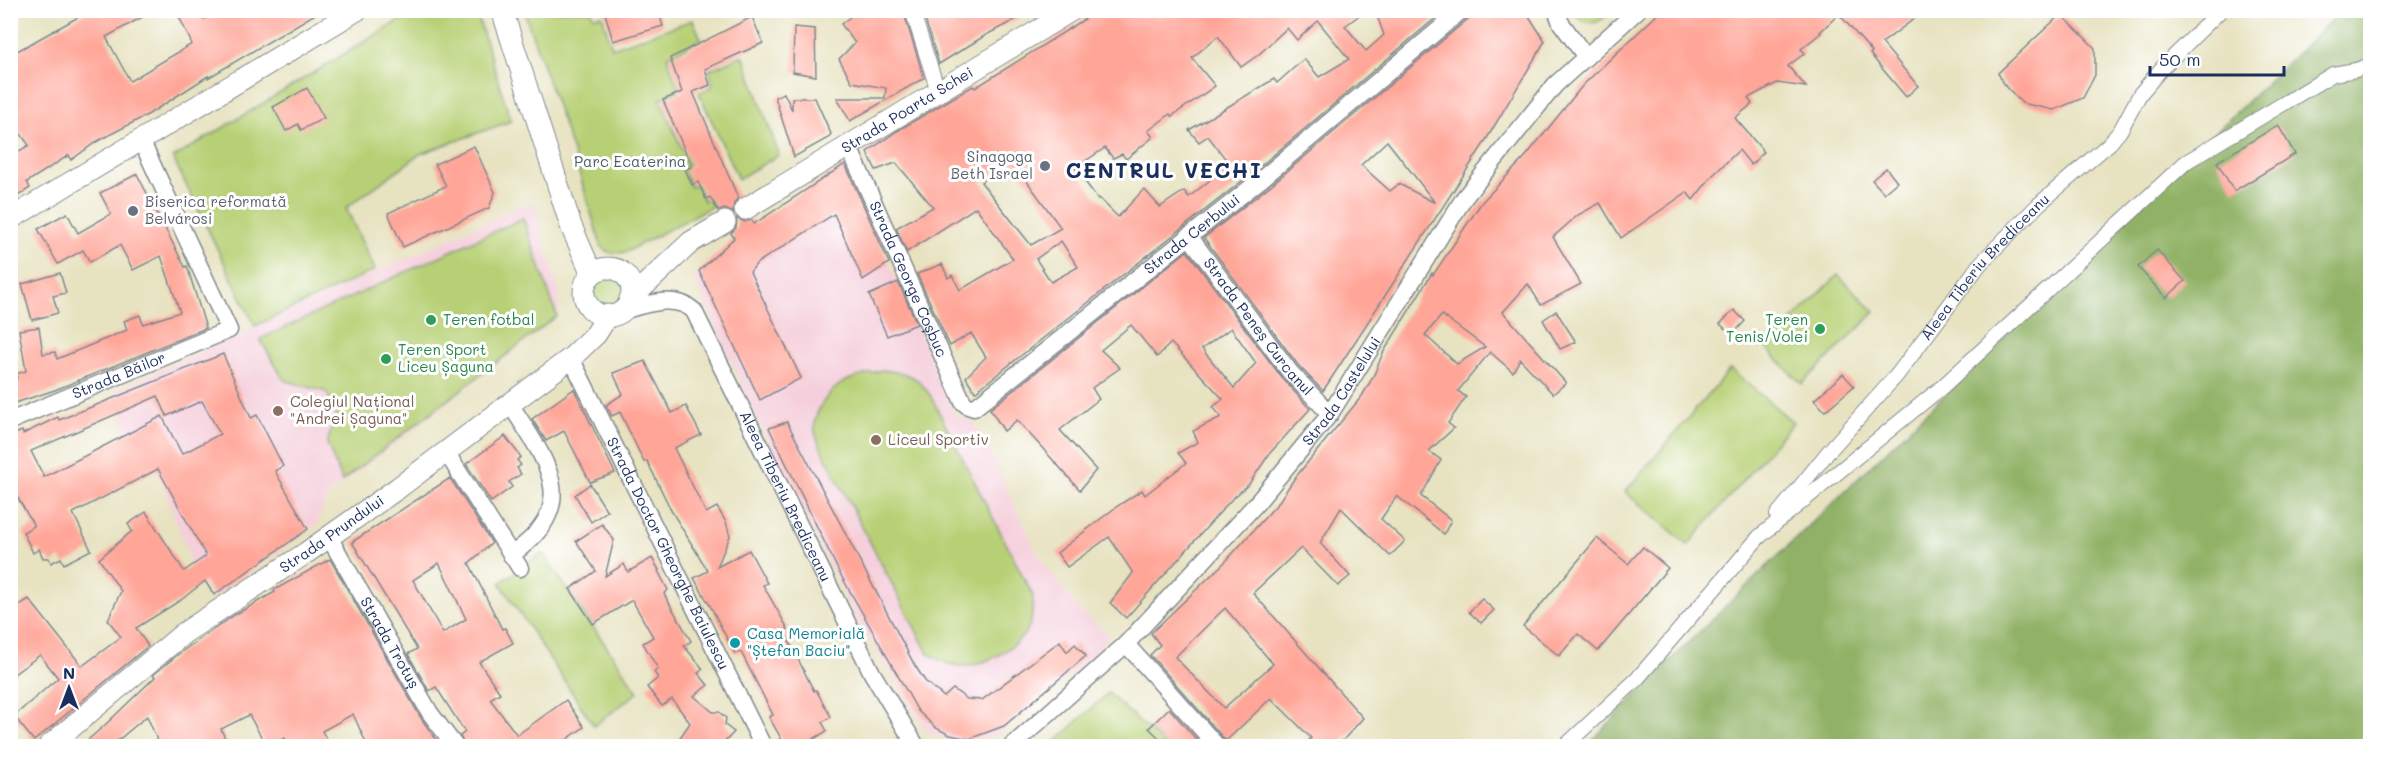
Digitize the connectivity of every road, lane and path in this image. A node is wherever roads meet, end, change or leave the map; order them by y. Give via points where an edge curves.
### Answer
1 (357, 10) edge
2 (502, 10) edge
3 (912, 10) edge
4 (1072, 10) edge
5 (1462, 10) edge
6 (1556, 10) edge
7 (1638, 10) edge
8 (2230, 10) edge
9 (2218, 14) edge
10 (1586, 57) junction
11 (2370, 65) edge
12 (938, 91) junction
13 (141, 140) junction
14 (848, 145) junction
15 (745, 209) dead end
16 (10, 219) edge
17 (724, 222) dead end
18 (1189, 236) junction
19 (592, 274) junction
20 (620, 309) junction
21 (571, 358) junction
22 (510, 404) junction
23 (974, 408) joint
24 (1330, 414) junction
25 (10, 421) edge
26 (446, 452) junction
27 (329, 537) junction
28 (1759, 537) junction
29 (1126, 644) junction
30 (49, 747) edge
31 (455, 747) edge
32 (763, 747) edge
33 (916, 747) edge
34 (1012, 747) edge
35 (1217, 747) edge
36 (1565, 747) edge

1 - 13 street
2 - 19 street via 571,226
3 - 12 street
4 - 12 street, Strada Poarta Schei
5 - 18 street, Strada Cerbului
6 - 10 street
7 - 10 street, Strada Castelului
8 - 9 street, Aleea Tiberiu Brediceanu
9 - 28 street, Aleea Tiberiu Brediceanu via 2140,94 2110,143 2037,205 1980,264 1897,375
10 - 24 street, Strada Castelului via 1555,85 1464,198
11 - 28 street via 2333,74 2186,162 1942,387
12 - 14 street, Strada Poarta Schei
13 - 16 street
13 - 25 street, Strada Băilor via 230,330
14 - 15 street, Strada Poarta Schei
14 - 23 street, Strada George Coșbuc via 963,402
17 - 20 street via 691,242
18 - 23 street, Strada Cerbului
18 - 24 street, Strada Peneș Curcanul via 1290,372
19 - 20 street via 584,289 588,304 600,314
19 - 20 street via 606,268 622,273 631,285
20 - 21 street, Strada Prundului
20 - 33 street, Aleea Tiberiu Brediceanu via 674,302 694,311 872,673
21 - 22 street, Strada Prundului
21 - 32 street, Strada Doctor Gheorghe Baiulescu
22 - 26 street, Strada Prundului
22 - 26 street via 545,459 554,486 554,503 516,562
24 - 29 street, Strada Castelului via 1256,504
26 - 27 street, Strada Prundului
27 - 30 street, Strada Prundului via 184,633
27 - 31 street, Strada Trotuș via 430,713
28 - 36 street via 1637,679
29 - 34 street, Strada Castelului
29 - 35 street

